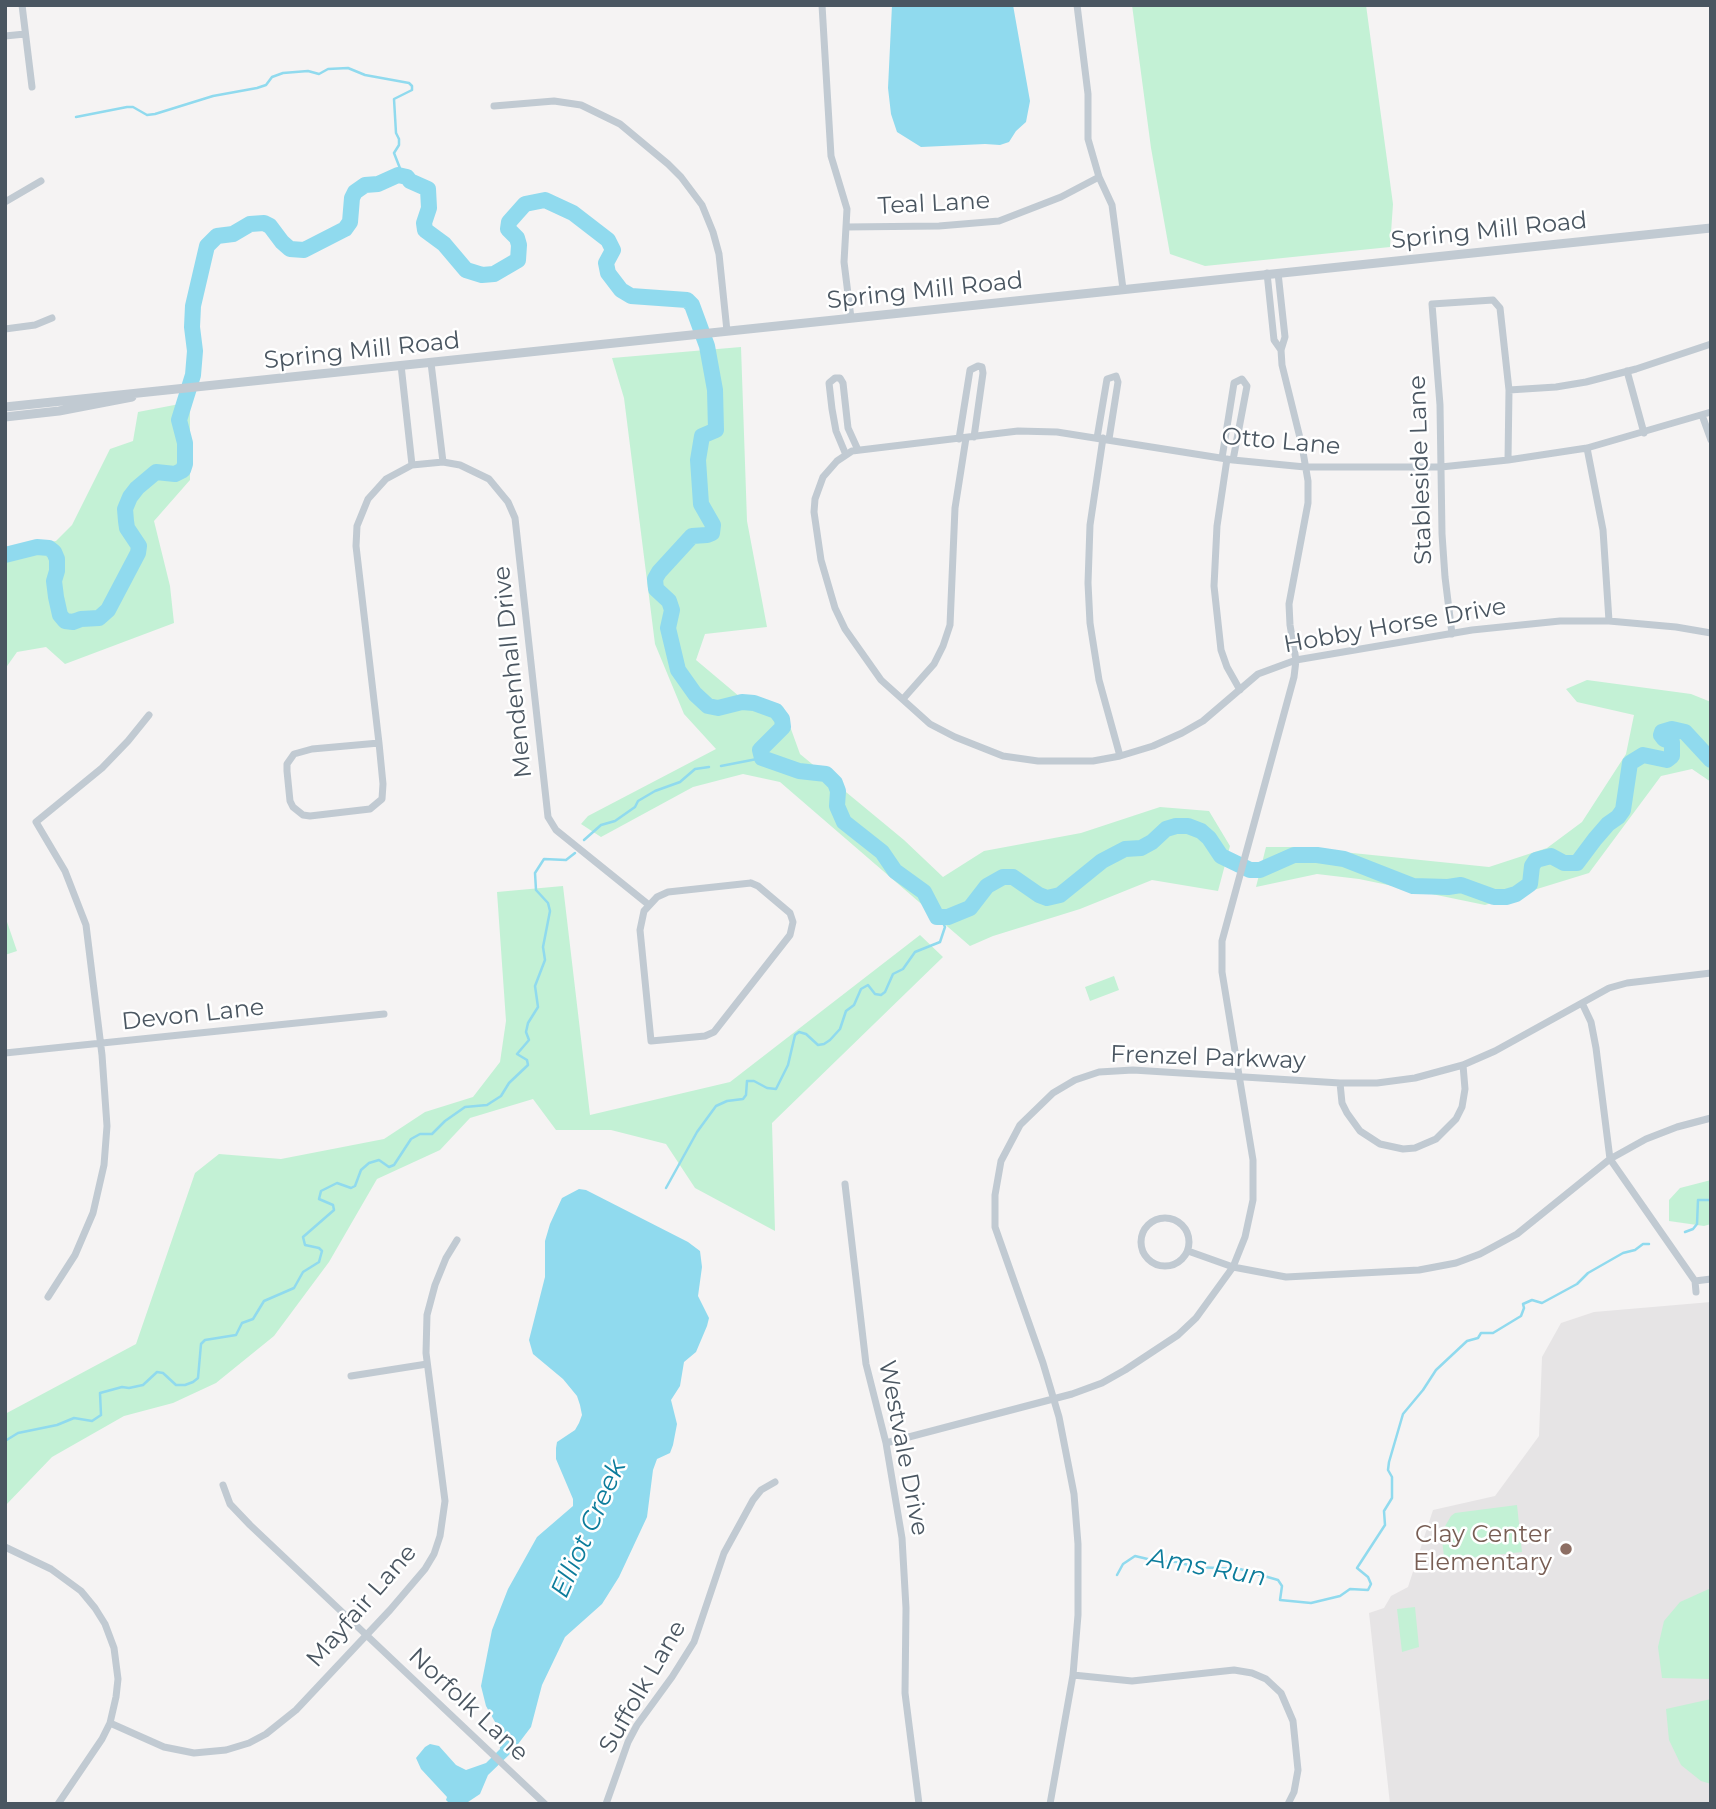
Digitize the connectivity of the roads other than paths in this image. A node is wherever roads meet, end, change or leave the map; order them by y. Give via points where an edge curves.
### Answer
1 (22, 5) edge
2 (822, 5) edge
3 (1077, 5) edge
4 (25, 34) junction
5 (5, 36) edge
6 (32, 88) dead end
7 (494, 106) dead end
8 (1099, 177) junction
9 (41, 181) dead end
10 (5, 202) edge
11 (846, 227) junction
12 (1711, 228) edge
13 (1267, 273) junction
14 (1278, 273) junction
15 (1123, 289) junction
16 (52, 318) dead end
17 (851, 318) junction
18 (5, 329) edge
19 (727, 331) junction
20 (1711, 344) edge
21 (1281, 350) junction
22 (431, 363) junction
23 (401, 365) junction
24 (1627, 371) junction
25 (1509, 390) junction
26 (144, 393) junction
27 (5, 407) edge
28 (1711, 412) edge
29 (1702, 415) junction
30 (5, 417) edge
31 (1644, 433) junction
32 (966, 438) junction
33 (1103, 438) junction
34 (1711, 440) edge
35 (1587, 448) junction
36 (858, 450) junction
37 (846, 455) junction
38 (1228, 459) junction
39 (1508, 460) junction
40 (443, 462) junction
41 (412, 465) junction
42 (1305, 467) junction
43 (1441, 467) junction
44 (1609, 621) junction
45 (1711, 633) edge
46 (1452, 634) junction
47 (1296, 660) junction
48 (1240, 691) junction
49 (903, 699) junction
50 (149, 715) dead end
51 (379, 743) junction
52 (1120, 756) junction
53 (649, 905) junction
54 (1711, 973) edge
55 (1582, 1003) junction
56 (384, 1014) dead end
57 (101, 1044) junction
58 (5, 1053) edge
59 (1463, 1065) junction
60 (1240, 1077) junction
61 (1340, 1083) junction
62 (1711, 1118) edge
63 (1610, 1159) junction
64 (845, 1184) dead end
65 (457, 1241) dead end
66 (1188, 1251) junction
67 (1233, 1267) junction
68 (1711, 1279) edge
69 (1695, 1281) junction
70 (1696, 1293) dead end
71 (48, 1297) dead end
72 (427, 1364) junction
73 (351, 1376) dead end
74 (1054, 1399) junction
75 (886, 1443) junction
76 (775, 1482) dead end
77 (223, 1485) dead end
78 (5, 1547) edge
79 (366, 1635) junction
80 (1073, 1675) junction
81 (110, 1723) junction
82 (58, 1804) edge
83 (545, 1804) edge
84 (606, 1804) edge
85 (919, 1804) edge
86 (1050, 1804) edge
87 (1288, 1804) edge

1 - 4 street
2 - 11 street via 831,156 845,196
3 - 8 street via 1088,94 1088,139
4 - 5 street
4 - 6 street
7 - 19 street via 554,101 581,105 620,124 668,164 702,205 713,232
8 - 11 street, Teal Lane via 999,221
8 - 15 street via 1112,205
9 - 10 street
11 - 17 street via 844,262
12 - 14 street, Spring Mill Road
13 - 14 street, Spring Mill Road
13 - 15 street, Spring Mill Road
13 - 21 street via 1274,340
14 - 21 street via 1284,337
15 - 17 street, Spring Mill Road
16 - 18 street
17 - 19 street, Spring Mill Road
19 - 22 street, Spring Mill Road
20 - 24 street
21 - 42 street
22 - 23 street, Spring Mill Road
22 - 40 street
23 - 26 street, Spring Mill Road
23 - 41 street
24 - 25 street via 1556,387
24 - 31 street
25 - 39 street
25 - 43 street, Stableside Lane via 1500,308 1493,300 1432,304
26 - 27 street, Spring Mill Road
26 - 30 street, Spring Mill Road
28 - 29 street, Otto Lane
29 - 31 street, Otto Lane
29 - 34 street
31 - 35 street, Otto Lane
32 - 32 street via 970,370 978,366 983,373
32 - 33 street, Otto Lane via 1038,430
32 - 36 street, Otto Lane
32 - 49 street via 955,508 950,625 934,664
33 - 33 street via 1107,379 1116,376 1118,382
33 - 38 street, Otto Lane
33 - 52 street via 1090,525 1088,593 1099,680
35 - 39 street, Otto Lane
35 - 44 street via 1603,530
36 - 37 street, Otto Lane
36 - 37 street via 848,428 843,383 840,378 832,379 836,431
37 - 49 street, Hobby Horse Drive via 829,468 815,499 822,569 845,629 874,672
38 - 38 street via 1234,383 1242,380 1247,386
38 - 42 street, Otto Lane
38 - 48 street via 1217,526 1214,586 1221,650
39 - 43 street, Otto Lane
40 - 41 street, Mendenhall Drive
40 - 53 street, Mendenhall Drive via 489,479 515,518 550,821
41 - 51 street via 376,488 357,526
42 - 43 street, Otto Lane
42 - 47 street via 1308,503 1289,604
43 - 46 street, Stableside Lane via 1444,577
44 - 45 street, Hobby Horse Drive
44 - 46 street, Hobby Horse Drive via 1536,623
46 - 47 street, Hobby Horse Drive
47 - 48 street, Hobby Horse Drive via 1258,674
47 - 60 street via 1222,941 1222,972
48 - 52 street, Hobby Horse Drive via 1182,733
49 - 52 street, Hobby Horse Drive via 930,724 1003,756 1064,763
50 - 57 street via 114,756 36,822 65,871 86,925
51 - 51 street via 383,792 377,804 370,809 310,816 293,807 287,764 294,754
53 - 53 street via 670,891 751,883 789,911 793,928 713,1032 651,1041 640,930
54 - 55 street, Frenzel Parkway via 1619,985
55 - 59 street, Frenzel Parkway
55 - 63 street via 1596,1048
56 - 57 street, Devon Lane
57 - 58 street, Devon Lane
57 - 71 street via 107,1126 101,1183 75,1255
59 - 61 street, Frenzel Parkway via 1395,1081
59 - 61 street via 1465,1089 1456,1119 1436,1139 1415,1148 1380,1144 1360,1131 1342,1103
60 - 61 street, Frenzel Parkway
60 - 67 street via 1253,1160 1253,1200
60 - 74 street, Frenzel Parkway via 1099,1072 1053,1093 1013,1137 997,1179 995,1227
62 - 63 street via 1646,1139
63 - 67 street via 1517,1234 1455,1263 1419,1270 1300,1277
63 - 69 street
64 - 75 street, Westvale Drive via 866,1364
65 - 72 street, Mayfair Lane via 435,1285 427,1315
66 - 66 street via 1186,1229 1174,1220 1153,1222 1143,1234 1147,1257 1161,1266 1177,1263
66 - 67 street
67 - 74 street via 1207,1305 1178,1335 1102,1383
68 - 69 street
69 - 70 street
72 - 73 street
72 - 79 street, Mayfair Lane via 444,1501 440,1536 425,1569
74 - 75 street
74 - 80 street, Frenzel Parkway via 1077,1526 1079,1593
75 - 85 street, Westvale Drive via 902,1538 905,1693
76 - 84 street, Suffolk Lane via 753,1500 724,1553 694,1642 637,1725
77 - 79 street, Norfolk Lane via 233,1508
78 - 81 street via 68,1580 96,1608 117,1662 117,1697
79 - 81 street, Mayfair Lane via 285,1720 249,1743 194,1753 164,1747
79 - 83 street, Norfolk Lane
80 - 86 street, Frenzel Parkway
80 - 87 street via 1138,1681 1234,1670 1266,1679 1281,1693 1293,1721 1298,1770
81 - 82 street

